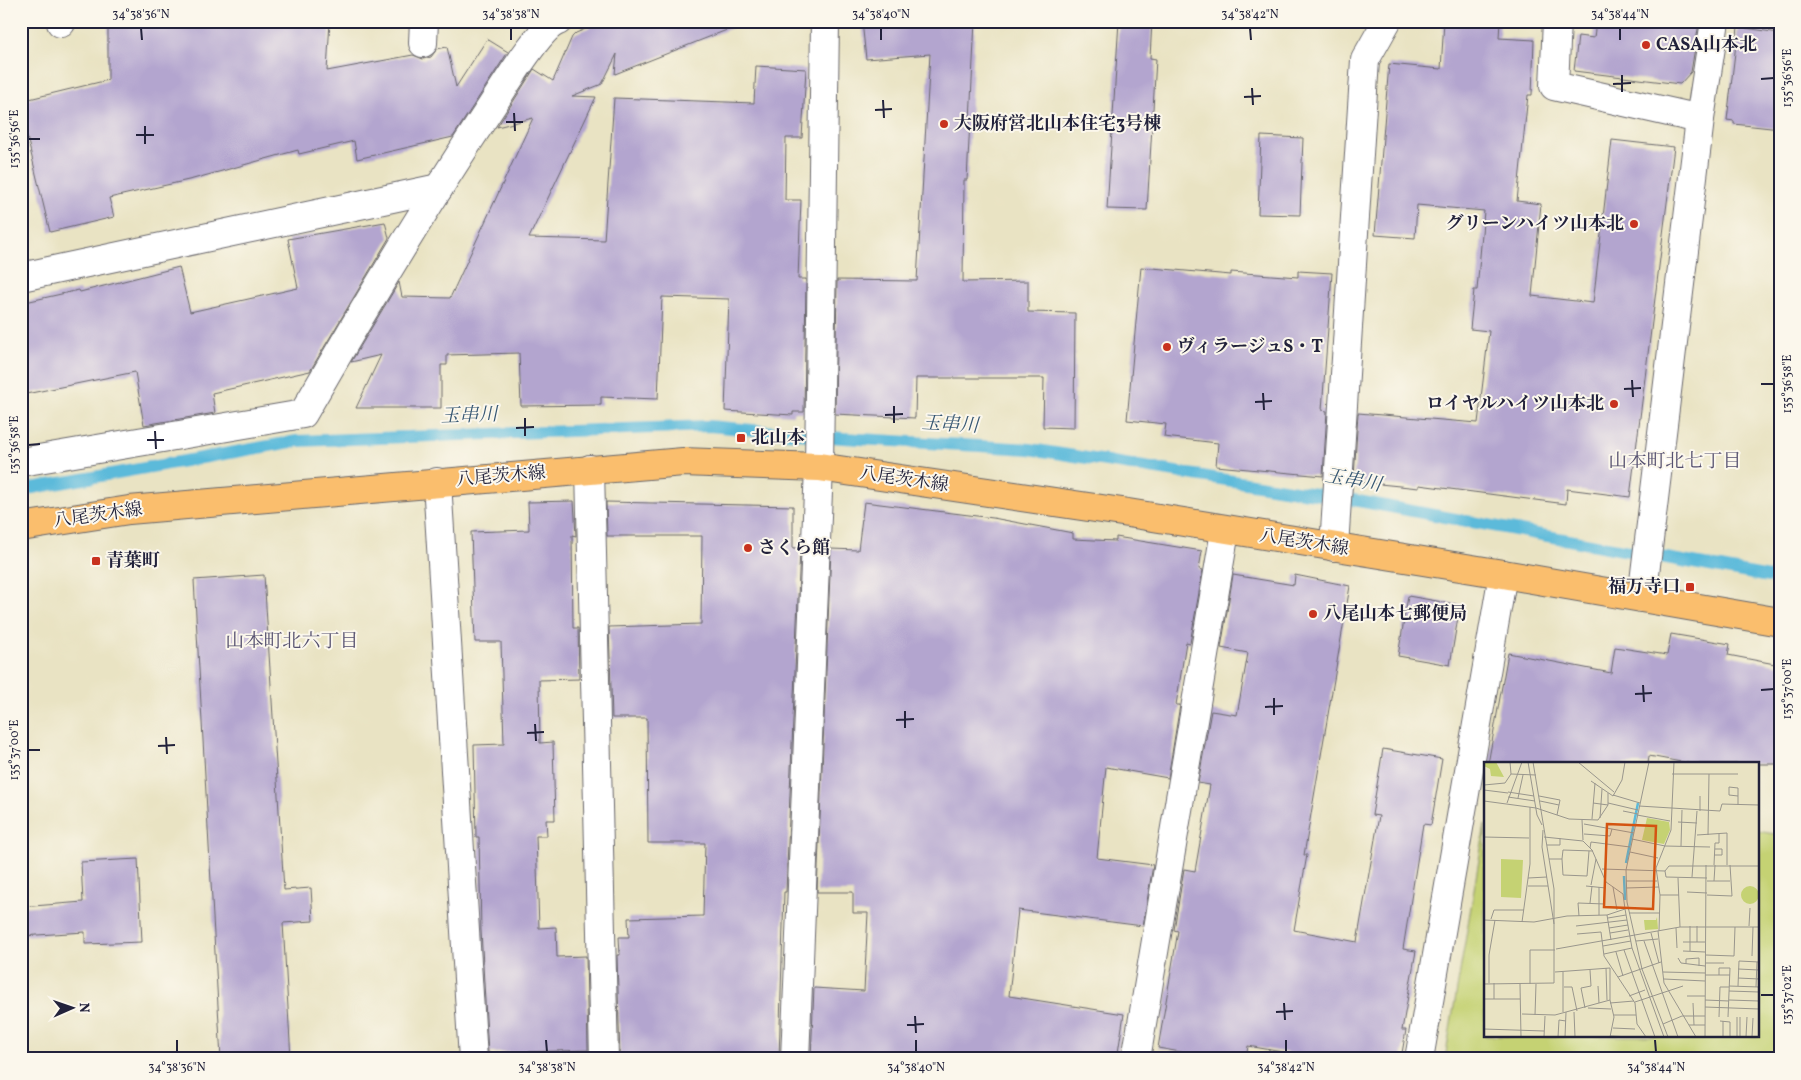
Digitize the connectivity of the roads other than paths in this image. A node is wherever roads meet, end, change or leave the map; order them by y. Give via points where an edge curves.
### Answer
1 (558, 21) edge
2 (824, 21) edge
3 (1387, 21) edge
4 (1557, 21) edge
5 (1715, 21) edge
6 (1700, 119) junction
7 (440, 188) junction
8 (21, 278) edge
9 (21, 462) edge
10 (819, 465) junction
11 (590, 470) junction
12 (437, 482) junction
13 (21, 527) edge
14 (1225, 531) junction
15 (1334, 547) junction
16 (1503, 574) junction
17 (1643, 590) junction
18 (1780, 622) edge
19 (472, 1059) edge
20 (604, 1059) edge
21 (795, 1059) edge
22 (1136, 1059) edge
23 (1419, 1059) edge

1 - 7 street via 526,54
2 - 10 street
3 - 15 street via 1365,60
4 - 6 street via 1554,86
5 - 6 street
6 - 17 street
7 - 8 street
7 - 9 street via 363,310 303,414
10 - 11 main road, 八尾茨木線 via 683,462
10 - 14 main road, 八尾茨木線
10 - 21 street
11 - 12 main road, 八尾茨木線
11 - 20 street
12 - 13 main road, 八尾茨木線 via 129,510
12 - 19 street
14 - 15 main road, 八尾茨木線
14 - 22 street
15 - 16 main road, 八尾茨木線
16 - 17 main road, 八尾茨木線
16 - 23 street
17 - 18 main road, 八尾茨木線

